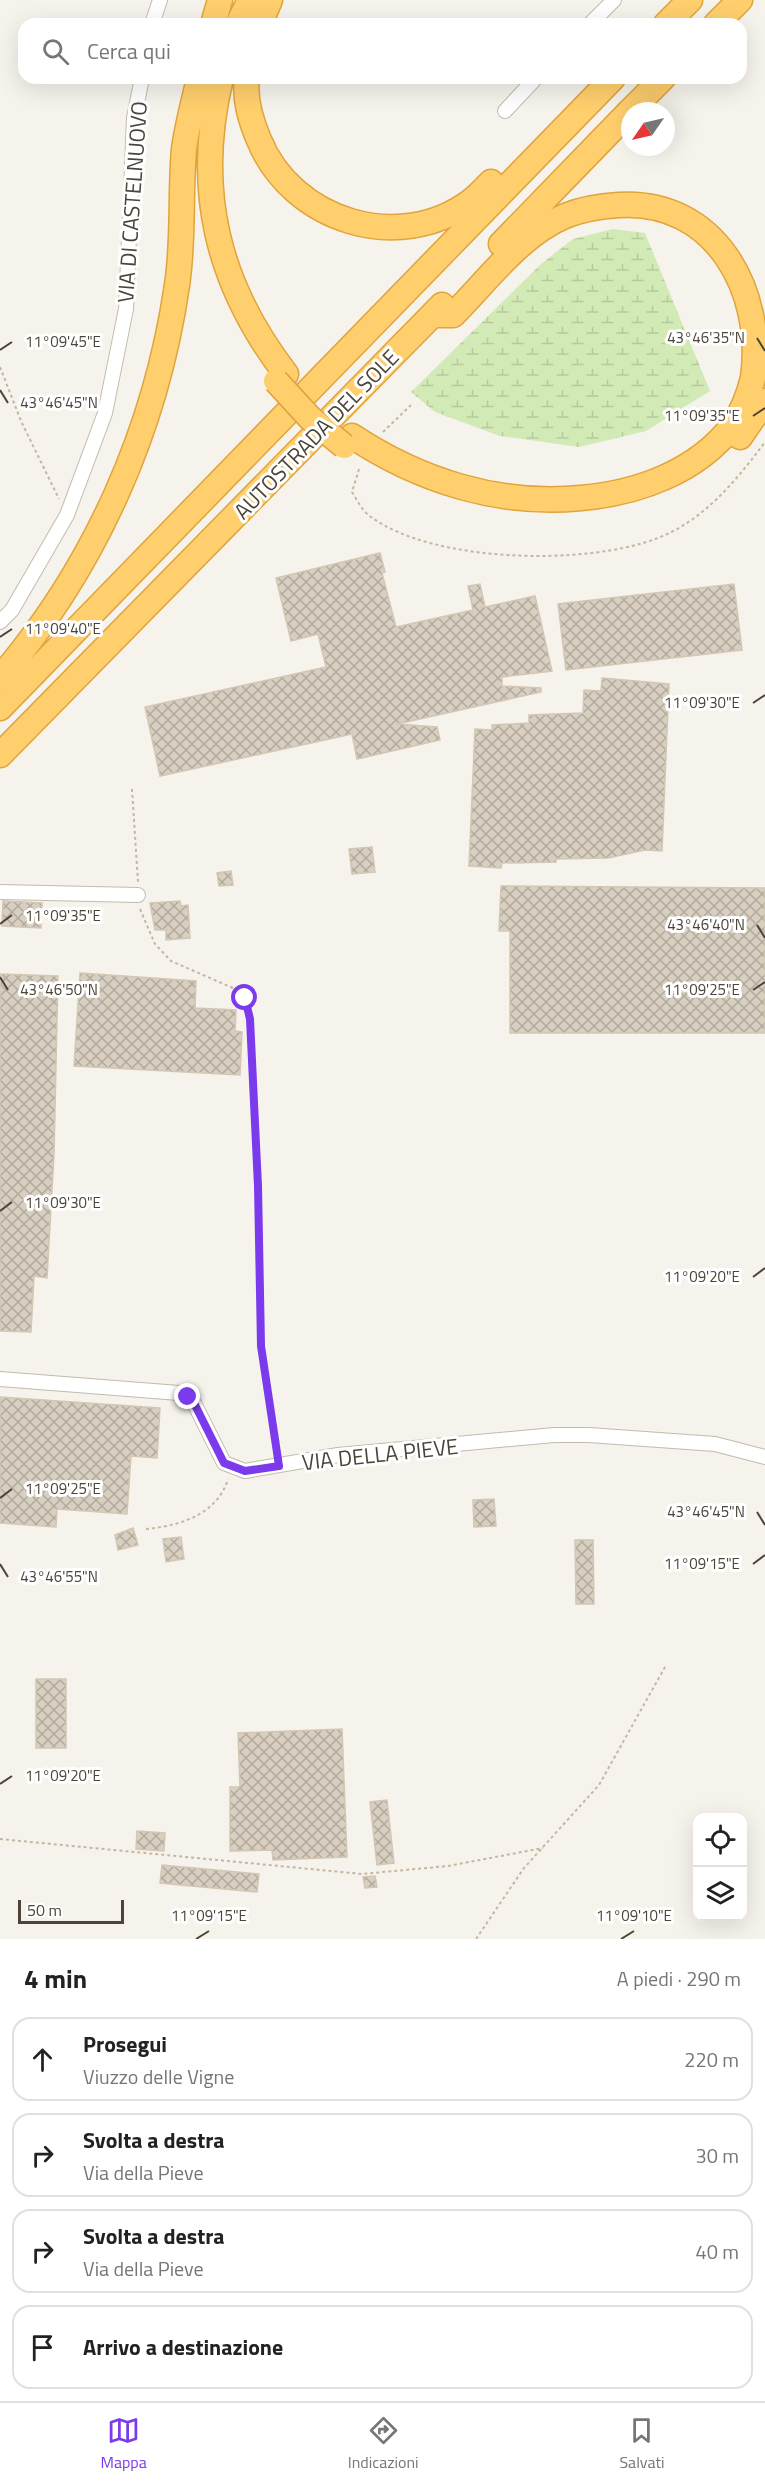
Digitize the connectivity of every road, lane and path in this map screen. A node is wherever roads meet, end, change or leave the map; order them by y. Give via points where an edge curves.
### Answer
1 (160, 0) edge
2 (220, 0) edge
3 (250, 0) edge
4 (270, 0) edge
5 (614, 0) edge
6 (690, 0) edge
7 (740, 0) edge
8 (154, 18) edge
9 (215, 18) edge
10 (241, 18) edge
11 (262, 18) edge
12 (596, 18) edge
13 (672, 18) edge
14 (722, 18) edge
15 (141, 84) edge
16 (198, 84) edge
17 (220, 84) edge
18 (247, 84) edge
19 (530, 84) edge
20 (607, 84) edge
21 (657, 84) edge
22 (639, 102) edge
23 (194, 106) junction
24 (505, 111) dead end
25 (621, 120) edge
26 (548, 145) junction
27 (432, 315) junction
28 (0, 367) edge
29 (281, 377) junction
30 (765, 401) edge
31 (411, 405) dead end
32 (379, 436) dead end
33 (348, 441) junction
34 (765, 442) edge
35 (359, 469) dead end
36 (67, 515) junction
37 (0, 622) edge
38 (0, 678) edge
39 (0, 708) edge
40 (0, 755) edge
41 (132, 789) dead end
42 (0, 891) edge
43 (138, 895) junction
44 (0, 1379) edge
45 (765, 1457) edge
46 (279, 1466) junction
47 (231, 1467) junction
48 (146, 1529) dead end
49 (665, 1667) dead end
50 (0, 1839) edge
51 (543, 1848) junction
52 (476, 1939) edge

1 - 8 street
2 - 9 highway
3 - 10 highway
4 - 11 highway
5 - 12 street
6 - 13 highway
7 - 14 highway
15 - 36 street, VIA DI CASTELNUOVO via 134,118 126,309 105,413
16 - 23 highway
17 - 29 highway via 208,166 223,256 248,318
18 - 26 highway via 250,119 274,171 313,206 341,220 396,227 439,218 471,202 527,147
19 - 24 street
20 - 26 highway, AUTOSTRADA DEL SOLE
21 - 22 highway, AUTOSTRADA DEL SOLE
23 - 29 highway via 196,191 211,261 252,350
23 - 38 highway via 184,148 178,284 154,393 136,447 103,525 62,596
25 - 27 highway, AUTOSTRADA DEL SOLE
26 - 39 highway, AUTOSTRADA DEL SOLE
27 - 33 highway via 453,315 534,234 555,220 599,206 634,204 683,216 723,247 752,297 759,326 758,358 749,394 733,425 706,453 676,472 633,490 560,500 468,490 438,481
27 - 40 highway, AUTOSTRADA DEL SOLE
28 - 36 path via 21,421
29 - 33 highway via 317,407
30 - 33 highway via 730,448 700,471 653,497 593,511 522,512 459,501 401,480 367,462
31 - 32 path
34 - 35 path via 734,483 697,517 658,538 591,555 533,556 405,537 369,516 352,492
36 - 37 street, VIA DI CASTELNUOVO via 12,610
41 - 43 path
42 - 43 street
43 - 46 path via 140,911 155,945 171,961 233,988 245,998 250,1019 258,1186 261,1346
44 - 47 street via 179,1393 195,1405 217,1451
45 - 46 street, VIA DELLA PIEVE via 715,1444 578,1435 338,1455
46 - 47 street, VIA DELLA PIEVE via 245,1471
47 - 48 path via 212,1505 198,1516 173,1527
49 - 51 path via 599,1785
50 - 51 path via 362,1874 448,1866
51 - 52 path

